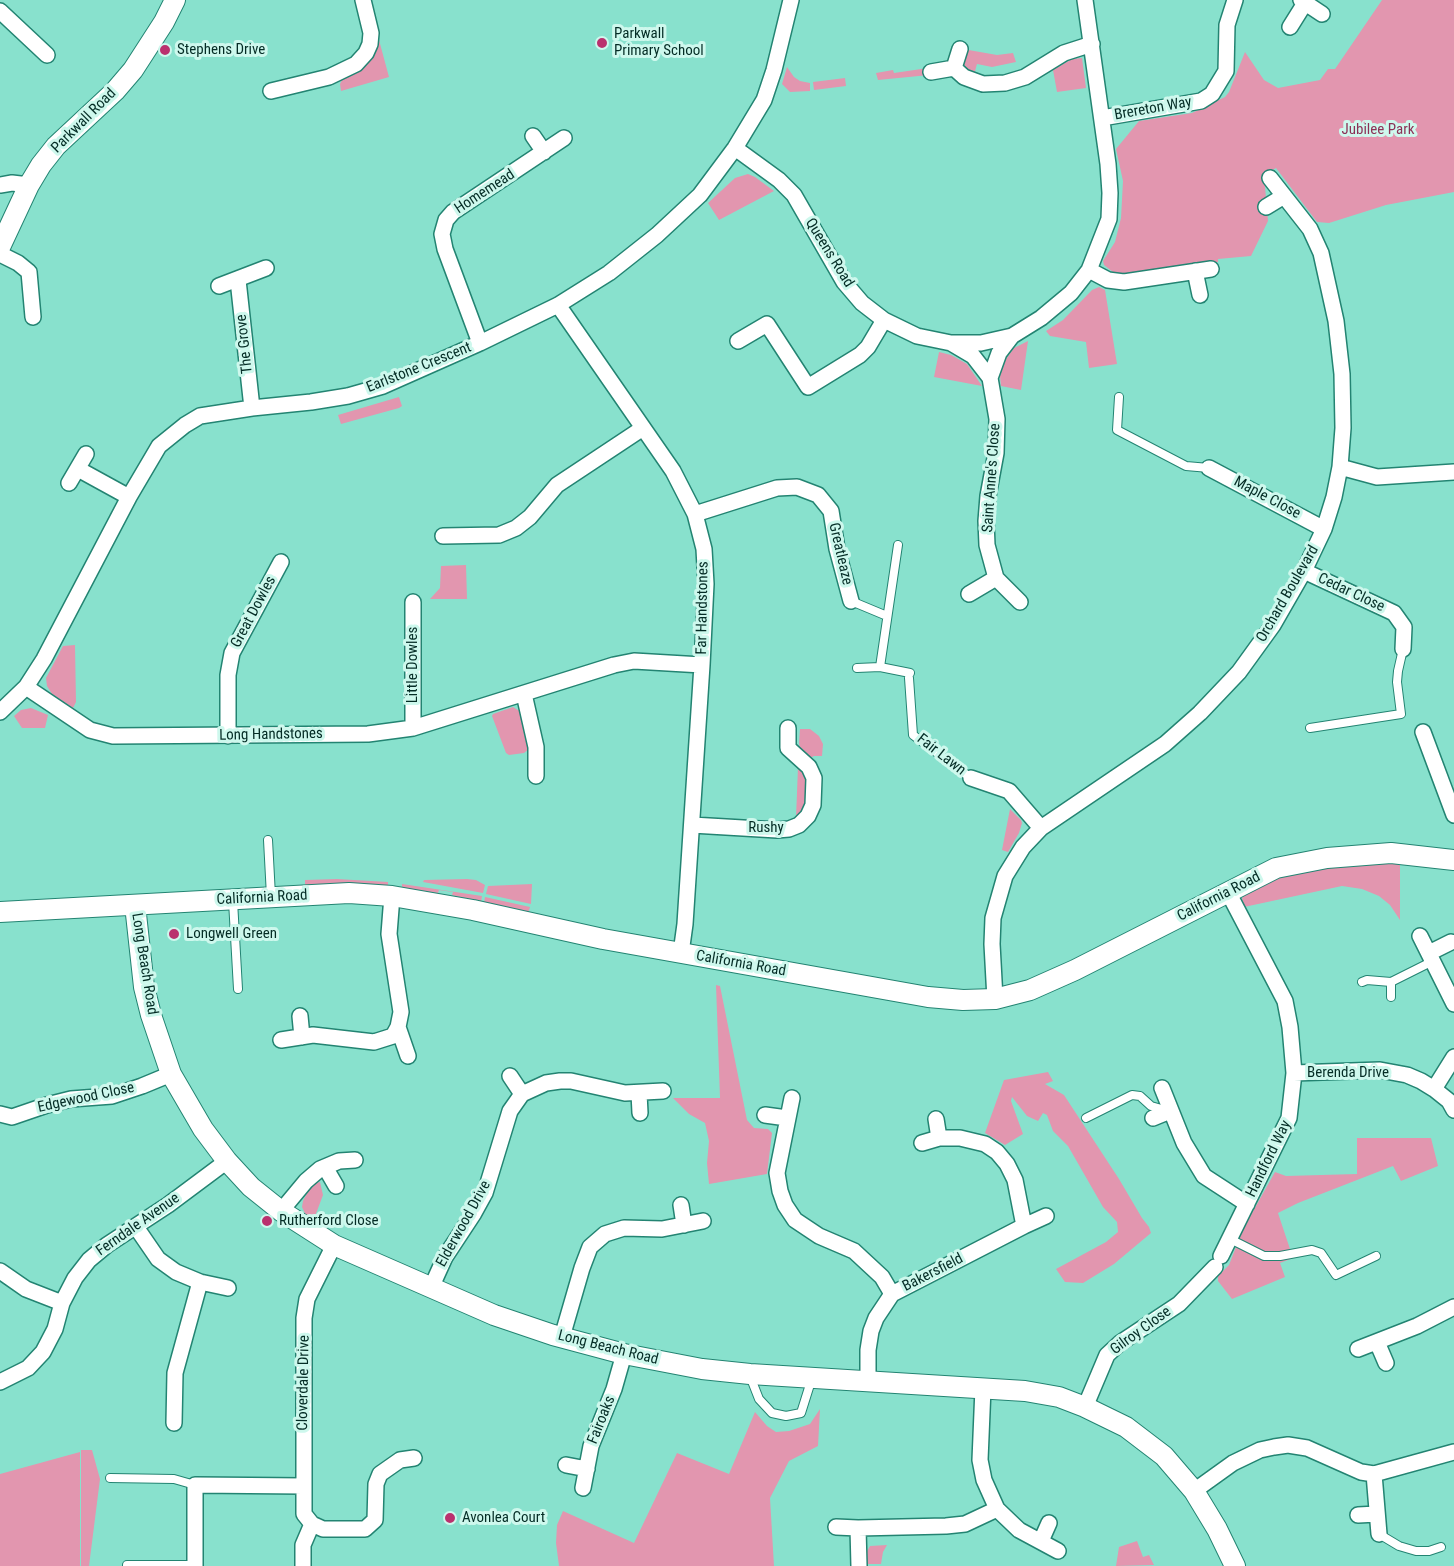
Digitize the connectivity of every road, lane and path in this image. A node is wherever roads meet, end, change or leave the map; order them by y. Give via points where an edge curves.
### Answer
1 (175, 0) edge
2 (363, 0) edge
3 (791, 0) edge
4 (1084, 0) edge
5 (1235, 0) edge
6 (1304, 1) edge
7 (0, 11) edge
8 (1322, 14) dead end
9 (1290, 27) dead end
10 (1092, 44) junction
11 (960, 49) dead end
12 (47, 55) dead end
13 (954, 68) junction
14 (931, 72) dead end
15 (271, 92) dead end
16 (1102, 118) junction
17 (533, 136) dead end
18 (564, 138) dead end
19 (735, 148) junction
20 (544, 152) junction
21 (1270, 178) dead end
22 (0, 185) edge
23 (29, 185) junction
24 (1284, 196) junction
25 (1266, 207) dead end
26 (0, 247) edge
27 (0, 254) edge
28 (266, 268) dead end
29 (1211, 269) dead end
30 (1089, 270) junction
31 (1195, 271) junction
32 (238, 280) junction
33 (219, 286) dead end
34 (1200, 295) dead end
35 (558, 305) junction
36 (33, 317) dead end
37 (884, 320) junction
38 (1012, 336) junction
39 (738, 341) dead end
40 (480, 343) junction
41 (951, 343) junction
42 (990, 378) junction
43 (1119, 397) dead end
44 (252, 408) junction
45 (643, 428) junction
46 (86, 454) dead end
47 (1340, 467) junction
48 (1209, 468) joint
49 (78, 469) junction
50 (1454, 472) edge
51 (69, 483) dead end
52 (129, 497) junction
53 (695, 514) junction
54 (1324, 529) junction
55 (444, 536) dead end
56 (898, 545) dead end
57 (281, 562) dead end
58 (1304, 571) junction
59 (996, 578) junction
60 (969, 594) dead end
61 (851, 601) joint
62 (413, 602) dead end
63 (1020, 602) dead end
64 (887, 616) junction
65 (1403, 649) joint
66 (702, 665) junction
67 (880, 667) junction
68 (857, 668) dead end
69 (26, 687) junction
70 (524, 694) junction
71 (0, 712) edge
72 (413, 728) junction
73 (788, 728) dead end
74 (1310, 728) dead end
75 (1423, 732) dead end
76 (228, 736) junction
77 (536, 776) dead end
78 (970, 778) joint
79 (1454, 815) edge
80 (692, 825) junction
81 (1041, 828) junction
82 (268, 840) dead end
83 (1453, 857) edge
84 (1228, 892) junction
85 (392, 896) junction
86 (271, 898) junction
87 (233, 899) junction
88 (135, 905) junction
89 (0, 912) edge
90 (1420, 936) dead end
91 (1453, 942) edge
92 (681, 953) junction
93 (1431, 957) junction
94 (1362, 982) dead end
95 (1391, 982) junction
96 (238, 989) dead end
97 (1391, 997) dead end
98 (995, 999) junction
99 (1454, 1004) edge
100 (300, 1016) dead end
101 (398, 1027) junction
102 (302, 1037) junction
103 (281, 1040) dead end
104 (408, 1056) dead end
105 (1454, 1057) edge
106 (1294, 1073) junction
107 (171, 1074) junction
108 (510, 1076) dead end
109 (1162, 1088) dead end
110 (1434, 1089) junction
111 (663, 1091) dead end
112 (639, 1093) junction
113 (522, 1094) junction
114 (792, 1098) dead end
115 (1454, 1110) edge
116 (1170, 1111) junction
117 (640, 1113) dead end
118 (0, 1114) edge
119 (765, 1115) dead end
120 (787, 1118) junction
121 (1086, 1118) dead end
122 (1153, 1118) dead end
123 (936, 1119) dead end
124 (939, 1138) junction
125 (922, 1143) dead end
126 (355, 1160) dead end
127 (227, 1161) junction
128 (325, 1167) junction
129 (336, 1186) dead end
130 (1247, 1204) junction
131 (681, 1205) dead end
132 (281, 1211) junction
133 (1046, 1216) dead end
134 (703, 1221) dead end
135 (684, 1224) junction
136 (1024, 1226) junction
137 (136, 1227) junction
138 (1230, 1239) junction
139 (334, 1245) junction
140 (1376, 1256) dead end
141 (1218, 1262) joint
142 (0, 1270) edge
143 (200, 1282) junction
144 (228, 1288) dead end
145 (431, 1288) junction
146 (892, 1294) junction
147 (62, 1302) junction
148 (1454, 1307) edge
149 (562, 1337) junction
150 (1377, 1342) junction
151 (1358, 1349) dead end
152 (624, 1354) junction
153 (1386, 1363) dead end
154 (750, 1374) junction
155 (812, 1378) junction
156 (0, 1382) edge
157 (868, 1382) junction
158 (983, 1388) junction
159 (1085, 1407) junction
160 (174, 1423) dead end
161 (1454, 1452) edge
162 (414, 1458) dead end
163 (566, 1465) dead end
164 (587, 1468) junction
165 (1374, 1474) junction
166 (110, 1478) dead end
167 (195, 1485) junction
168 (304, 1486) junction
169 (583, 1488) dead end
170 (1194, 1491) junction
171 (997, 1509) junction
172 (1377, 1514) junction
173 (1358, 1515) dead end
174 (1049, 1523) dead end
175 (312, 1524) junction
176 (836, 1527) dead end
177 (858, 1528) junction
178 (1379, 1534) joint
179 (1041, 1541) junction
180 (1441, 1547) dead end
181 (1058, 1551) dead end
182 (127, 1565) edge
183 (195, 1565) edge
184 (303, 1566) edge
185 (859, 1566) edge
186 (1235, 1566) edge

1 - 23 street, Parkwall Road via 133,70 56,146
2 - 15 street via 370,44 356,64 329,77
3 - 19 street, Earlstone Crescent via 764,100
4 - 10 street, Queens Road
5 - 16 street, Brereton Way via 1227,25 1226,71 1212,94 1201,101
6 - 8 street
6 - 9 street
7 - 12 street
10 - 13 street via 1064,53 1025,77 1005,83 983,84 964,77
10 - 16 street, Queens Road
11 - 13 street
13 - 14 street
16 - 30 street, Queens Road via 1109,219
17 - 20 street
18 - 20 street, Homemead
19 - 35 street, Earlstone Crescent via 700,195 657,235 609,273
19 - 37 street, Queens Road via 794,195 844,282
20 - 40 street, Homemead via 446,220 442,234 444,249
21 - 24 street, Orchard Boulevard
22 - 23 street
23 - 26 street, Parkwall Road
24 - 25 street
24 - 47 street, Orchard Boulevard via 1310,229 1328,279 1342,375
27 - 36 street via 29,272
28 - 32 street
29 - 31 street
30 - 31 street via 1108,280 1124,282
30 - 38 street, Queens Road via 1071,293
31 - 34 street
32 - 33 street
32 - 44 street, The Grove
35 - 40 street, Earlstone Crescent
35 - 45 street, Far Handstones
37 - 39 street via 860,355 808,387 767,324
37 - 41 street, Queens Road via 917,336
38 - 41 street, Queens Road via 981,343
38 - 42 street via 999,353
40 - 44 street, Earlstone Crescent via 384,386 348,396
41 - 42 street, Saint Anne's Close via 973,356
42 - 59 street, Saint Anne's Close via 997,419 986,521 987,545
43 - 48 lane via 1117,430 1186,466
44 - 52 street, Earlstone Crescent via 200,416 185,425 159,446
45 - 53 street, Far Handstones via 673,471
45 - 55 street via 557,485 516,528 499,535
46 - 49 street
47 - 50 street via 1377,477
47 - 54 street, Orchard Boulevard
48 - 54 street, Maple Close
49 - 51 street
49 - 52 street
52 - 69 street, Earlstone Crescent
53 - 61 street, Greatleaze via 777,488 797,488 818,495 831,511
53 - 66 street, Far Handstones via 706,567
54 - 58 street, Orchard Boulevard
56 - 64 lane
57 - 76 street, Great Dowles via 232,653
58 - 65 street, Cedar Close via 1394,613 1404,627
58 - 81 street, Orchard Boulevard via 1274,625 1239,672 1200,713 1165,744
59 - 60 street
59 - 63 street, Saint Anne's Close
61 - 64 lane
62 - 72 street, Little Dowles
64 - 67 lane
65 - 74 lane via 1397,682 1401,714
66 - 70 street, Long Handstones via 634,661
66 - 80 street, Far Handstones
67 - 68 lane
67 - 78 lane, Fair Lawn via 910,676 913,735
69 - 71 street, Earlstone Crescent
69 - 76 street, Long Handstones via 90,730 113,736
70 - 72 street, Long Handstones
70 - 77 street via 536,747
72 - 76 street, Long Handstones via 368,734
73 - 80 street, Rushy via 788,748 814,777 813,805 808,816 799,825 777,830
75 - 79 street
78 - 81 street, Fair Lawn via 1009,790
80 - 92 street, Far Handstones
81 - 98 street, Orchard Boulevard via 1005,876 997,899 992,944
82 - 86 lane
83 - 84 street, California Road via 1391,853 1327,858 1276,868
84 - 98 street, California Road via 1075,970 1030,990
84 - 106 street, Handford Way via 1285,1000
85 - 86 street, California Road via 349,893
85 - 92 street, California Road
85 - 101 street via 389,934 401,1012
86 - 87 street, California Road
87 - 88 street, California Road
87 - 96 lane
88 - 89 street, California Road
88 - 107 street, Long Beach Road via 144,987
90 - 93 street
91 - 93 street
92 - 98 street, California Road via 928,997
93 - 95 lane
93 - 99 street
94 - 95 lane
95 - 97 lane
100 - 102 street
101 - 102 street via 393,1036 374,1042
101 - 104 street
102 - 103 street
105 - 110 street
106 - 110 street, Berenda Drive via 1380,1070 1407,1075
106 - 130 street, Handford Way via 1289,1118
107 - 118 street, Edgewood Close via 112,1096 71,1099 12,1117
107 - 127 street, Long Beach Road
108 - 113 street
109 - 116 street
110 - 115 street, Berenda Drive
111 - 112 street
112 - 113 street via 560,1081
112 - 117 street
113 - 145 street, Elderwood Drive via 510,1111 485,1193 445,1257
114 - 120 street
116 - 121 lane via 1132,1095
116 - 122 street
116 - 130 street via 1204,1176
119 - 120 street
120 - 146 street via 777,1173 785,1205 795,1220 819,1236 854,1251 882,1277
123 - 124 street
124 - 125 street
124 - 136 street via 985,1144 997,1152 1015,1180
126 - 128 street
127 - 132 street, Long Beach Road
127 - 137 street, Ferndale Avenue
128 - 129 street
128 - 132 street via 306,1181
130 - 138 street, Handford Way
131 - 135 street
132 - 139 street, Long Beach Road
133 - 136 street, Bakersfield
134 - 135 street
135 - 149 street via 662,1229 624,1228 605,1234 590,1247
136 - 146 street, Bakersfield
137 - 143 street via 158,1259
137 - 147 street, Ferndale Avenue via 89,1260
138 - 140 lane via 1264,1256 1312,1250 1321,1253 1336,1275
138 - 141 street, Handford Way
139 - 145 street, Long Beach Road
139 - 168 street, Cloverdale Drive via 307,1299 304,1318
141 - 159 street, Gilroy Close via 1179,1304 1107,1355
142 - 147 street via 26,1289
143 - 144 street
143 - 160 street via 175,1373
145 - 149 street, Long Beach Road
146 - 157 street, Bakersfield via 871,1331
147 - 156 street, Ferndale Avenue via 55,1329 43,1352 28,1368
148 - 150 street
149 - 152 street, Long Beach Road
150 - 151 street
150 - 153 street
152 - 154 street, Long Beach Road
152 - 164 street, Fairoaks
154 - 155 street, Long Beach Road
154 - 155 lane via 759,1399 772,1413 786,1416 801,1413
155 - 157 street, Long Beach Road
157 - 158 street, Long Beach Road
158 - 159 street, Long Beach Road via 1059,1397
158 - 171 street via 980,1460
159 - 170 street, Long Beach Road via 1126,1427 1164,1456
161 - 165 street
162 - 175 street via 400,1460 380,1474 375,1520 365,1529 323,1529
163 - 164 street
164 - 169 street, Fairoaks
165 - 170 street via 1307,1448 1274,1446 1233,1463
165 - 172 street
166 - 167 lane via 174,1479
167 - 168 street
167 - 183 street
168 - 175 street, Cloverdale Drive via 304,1514
170 - 186 street, Long Beach Road
171 - 177 street via 965,1524
171 - 179 street via 1019,1530
172 - 173 street
172 - 178 street
174 - 179 street
175 - 184 street via 303,1545
176 - 177 street
177 - 185 street
178 - 180 lane via 1416,1551
179 - 181 street
182 - 183 lane

